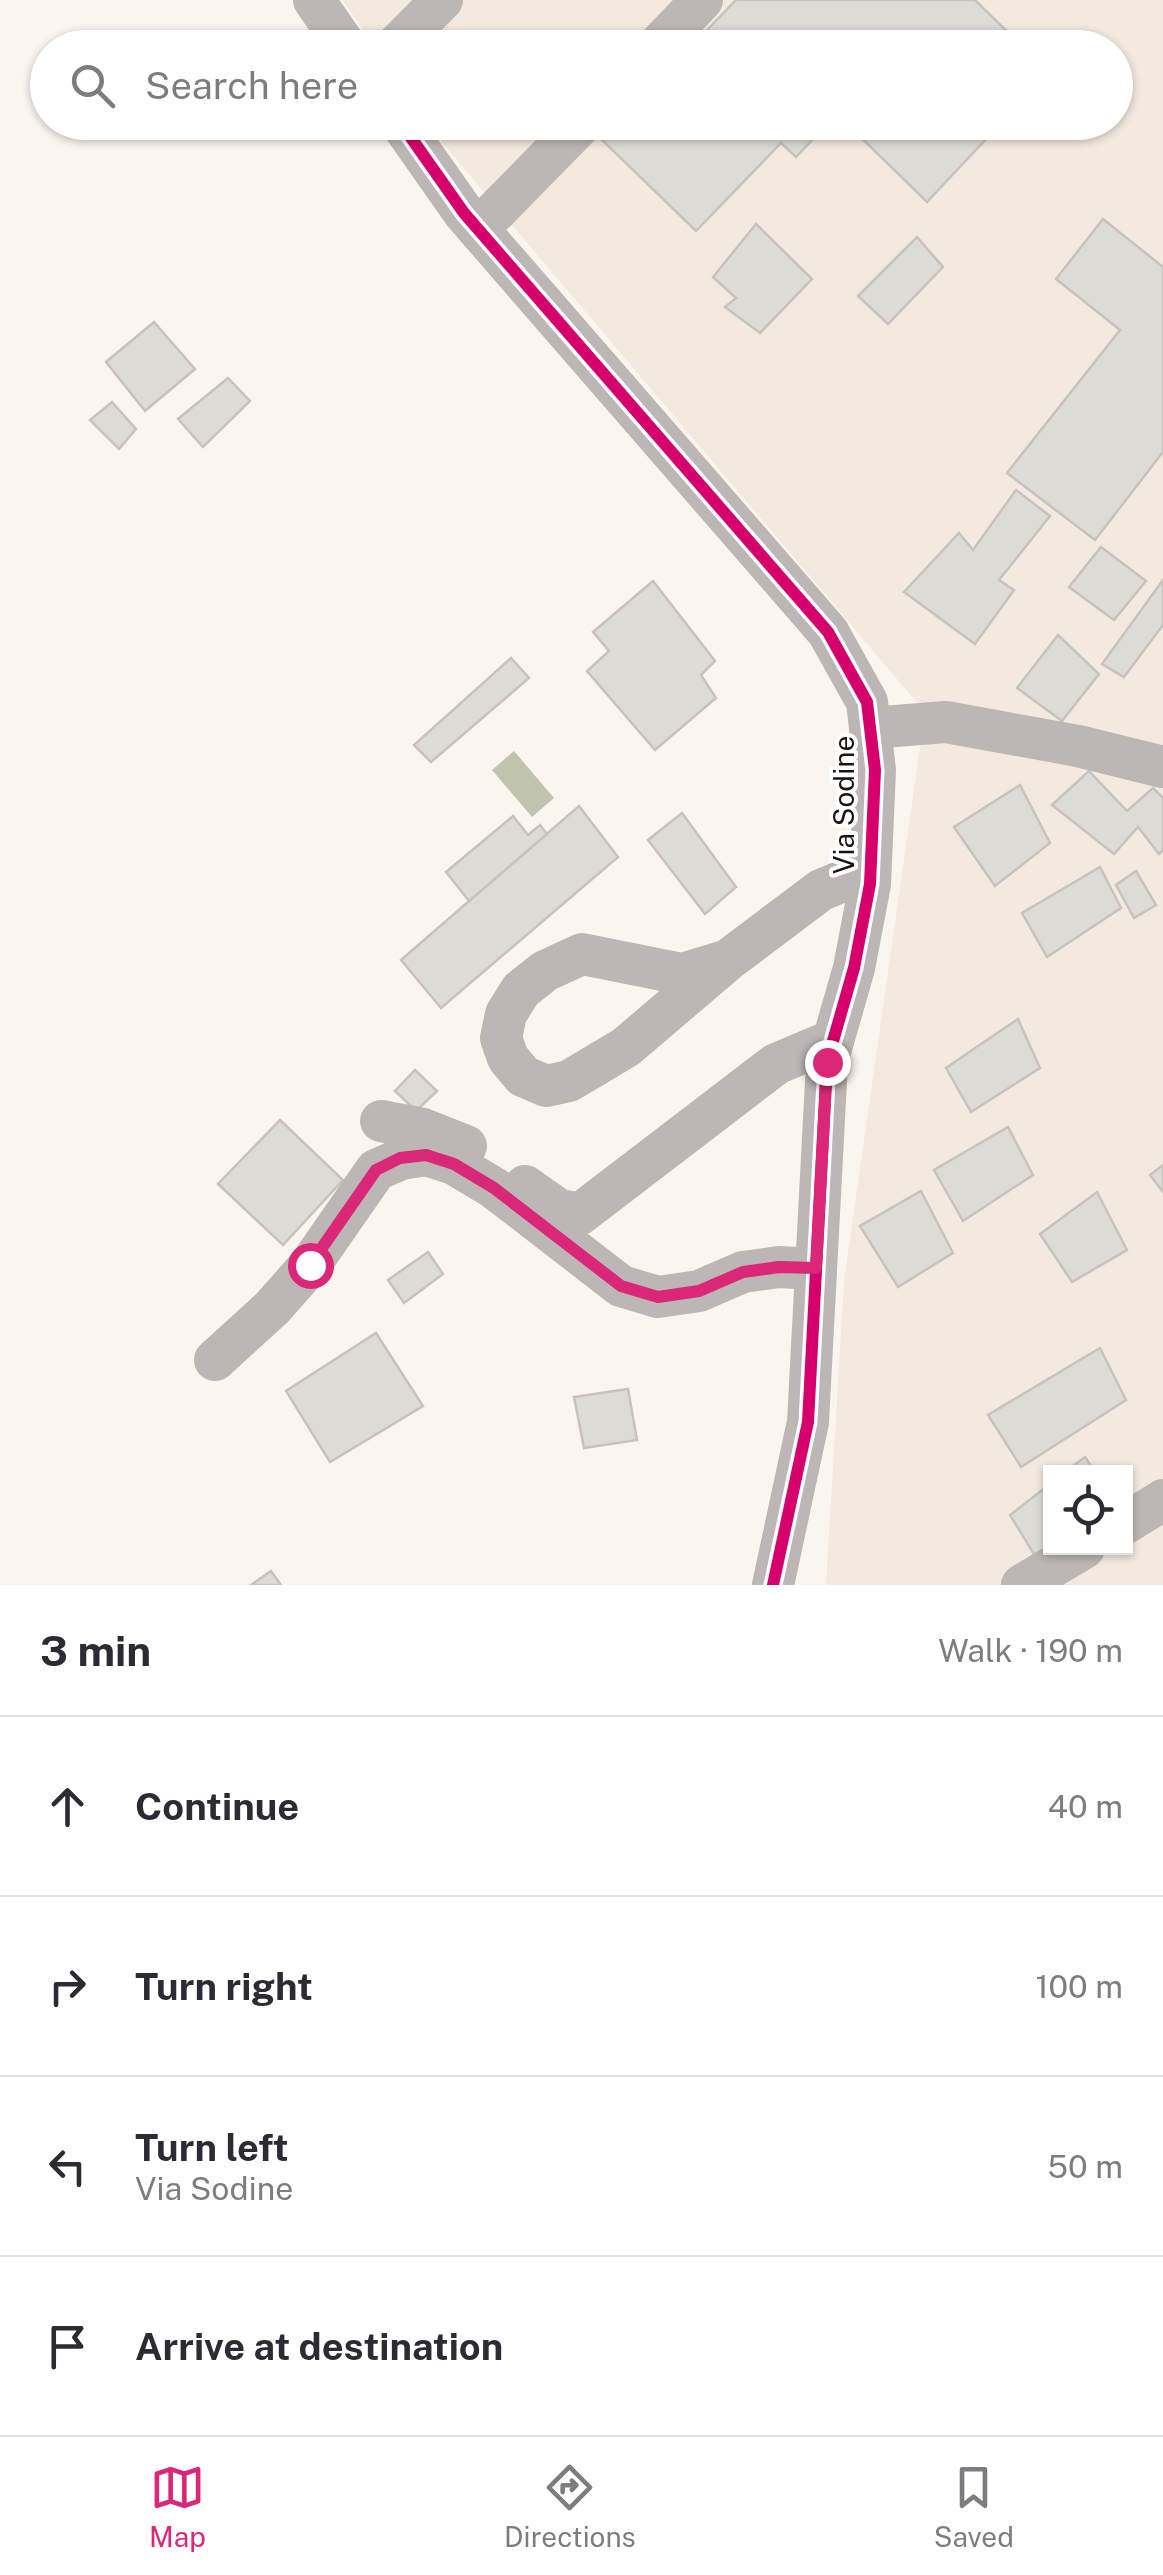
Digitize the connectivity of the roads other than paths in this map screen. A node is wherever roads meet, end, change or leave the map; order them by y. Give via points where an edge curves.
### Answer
1 (314, 0) edge
2 (442, 0) edge
3 (702, 0) edge
4 (335, 30) edge
5 (412, 30) edge
6 (673, 30) edge
7 (413, 140) edge
8 (565, 140) edge
9 (478, 229) junction
10 (870, 728) junction
11 (1163, 767) edge
12 (870, 870) junction
13 (728, 960) junction
14 (834, 1040) junction
15 (381, 1121) dead end
16 (816, 1268) junction
17 (215, 1360) dead end
18 (1163, 1500) edge
19 (1133, 1518) edge
20 (1072, 1555) edge
21 (773, 1585) edge
22 (1022, 1585) edge

1 - 4 street
2 - 5 street
3 - 6 street
7 - 9 street, Via Sodine
8 - 9 street
9 - 10 street, Via Sodine via 828,632 867,702
10 - 11 street via 946,722
10 - 12 street, Via Sodine
12 - 13 street via 821,890
12 - 14 street, Via Sodine
13 - 13 street via 626,1047 569,1081 546,1086 523,1076 508,1058 503,1026 521,990 582,954 682,974
14 - 15 street via 776,1064 580,1214 559,1210 462,1144
14 - 16 street, Via Sodine via 827,1062
16 - 17 street via 743,1272 699,1291 658,1297 621,1286 454,1164 426,1155 400,1158 376,1170 310,1265
16 - 21 street, Via Sodine via 808,1422
18 - 19 street
20 - 22 street

